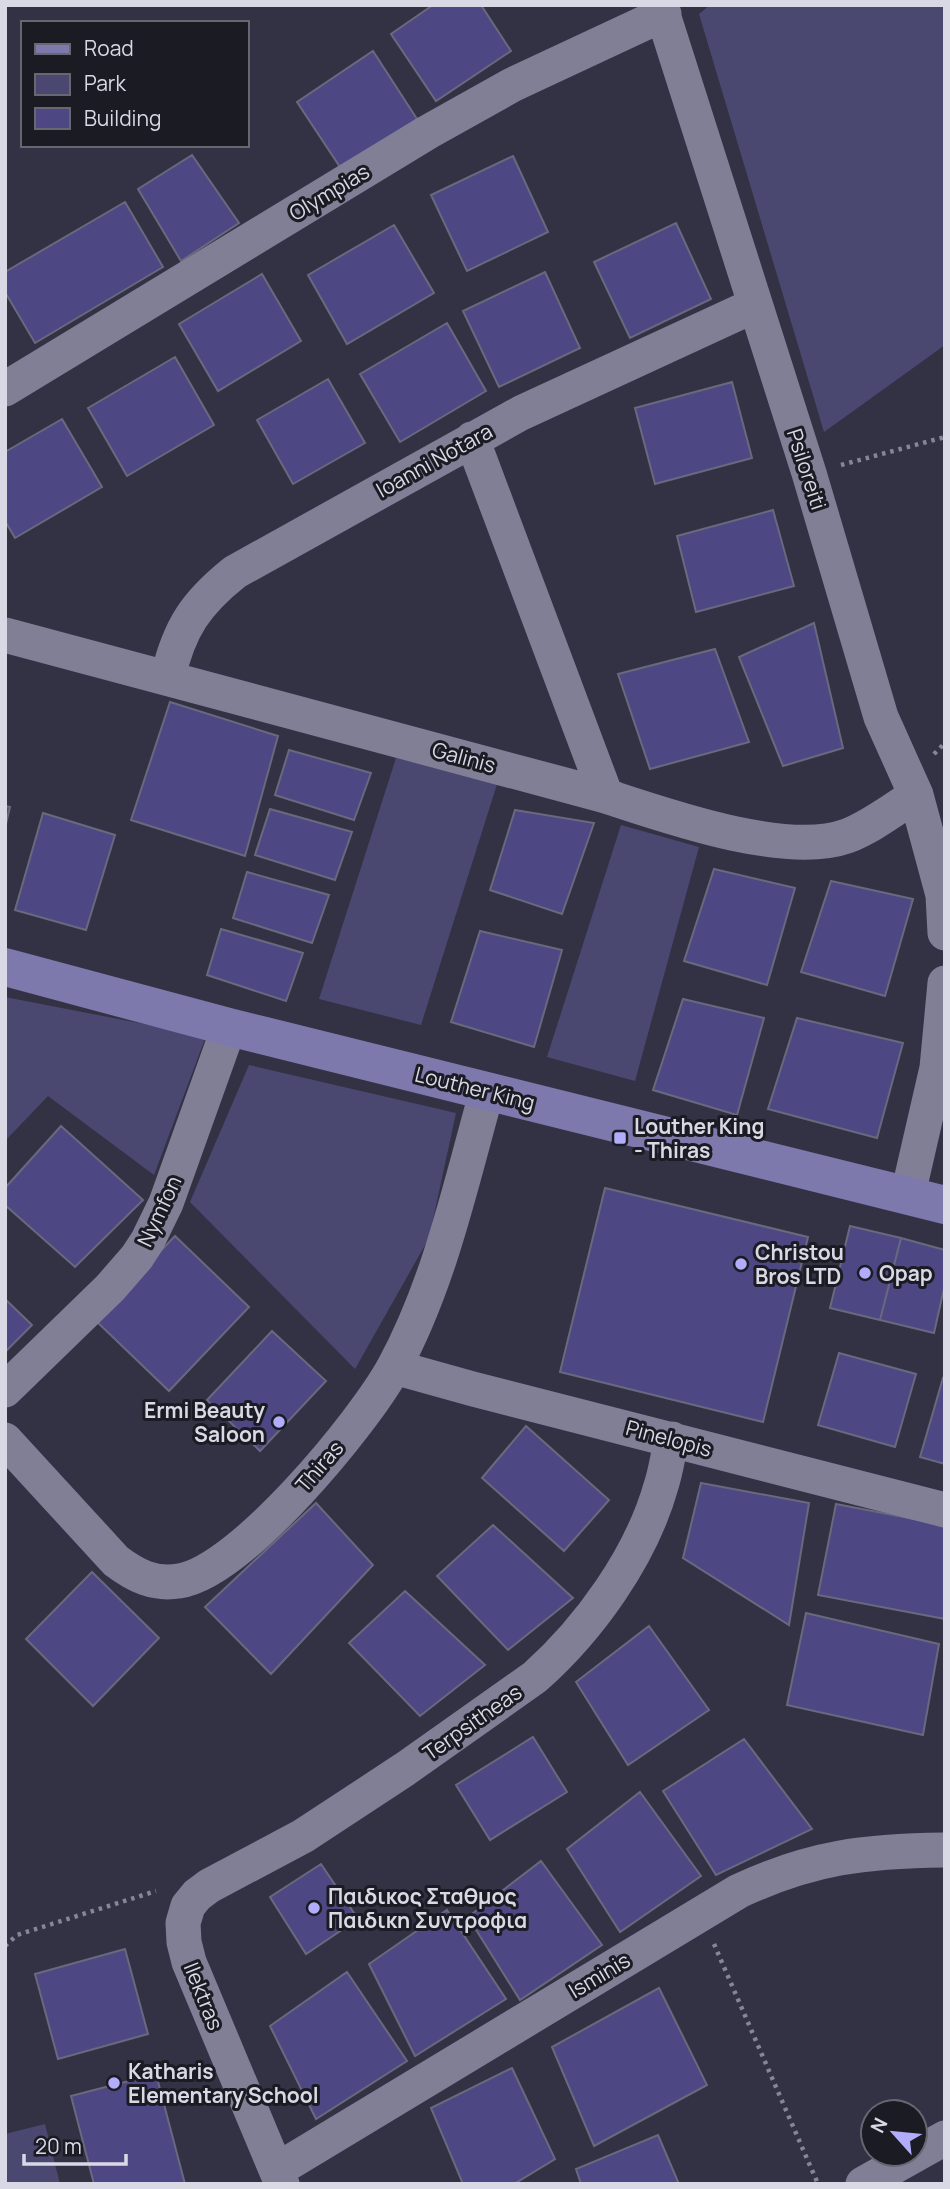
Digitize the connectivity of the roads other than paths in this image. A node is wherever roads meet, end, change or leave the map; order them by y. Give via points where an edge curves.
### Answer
1 (662, 10) edge
2 (755, 305) junction
3 (5, 389) edge
4 (472, 439) junction
5 (5, 635) edge
6 (168, 677) junction
7 (916, 795) junction
8 (606, 796) junction
9 (944, 896) edge
10 (945, 933) edge
11 (5, 967) edge
12 (945, 983) edge
13 (229, 1027) junction
14 (487, 1091) junction
15 (908, 1194) junction
16 (945, 1205) edge
17 (394, 1367) junction
18 (5, 1390) edge
19 (672, 1439) junction
20 (5, 1440) edge
21 (945, 1510) edge
22 (945, 1850) edge
23 (190, 1909) joint
24 (945, 2138) edge
25 (279, 2177) edge
26 (863, 2184) edge

1 - 2 street, Psiloreiti
1 - 3 street, Olympias via 428,132
2 - 4 street, Ioanni Notara
2 - 7 street, Psiloreiti via 881,717
4 - 6 street, Ioanni Notara via 235,572 212,590 195,609 174,649
4 - 8 street
5 - 6 street, Galinis
6 - 8 street, Galinis
7 - 8 street, Galinis via 847,836 797,842 667,816
7 - 9 street, Psiloreiti
9 - 10 street, Psiloreiti
11 - 13 street, Louther King
12 - 15 street via 937,1068
13 - 14 street, Louther King
13 - 18 street, Nymfon via 166,1203 148,1240 110,1288
14 - 15 street, Louther King
14 - 17 street, Thiras via 433,1278
15 - 16 street, Louther King
17 - 19 street, Pinelopis
17 - 20 street, Thiras via 350,1430 280,1510 221,1564 180,1581 159,1583 116,1561
19 - 21 street, Pinelopis
19 - 23 street, Terpsitheas via 661,1487 629,1559 580,1631 551,1662 405,1769 303,1836 209,1886
22 - 25 street, Isminis via 867,1852 816,1861 739,1891
23 - 25 street, Ilektras via 184,1942 189,1962
24 - 26 street

